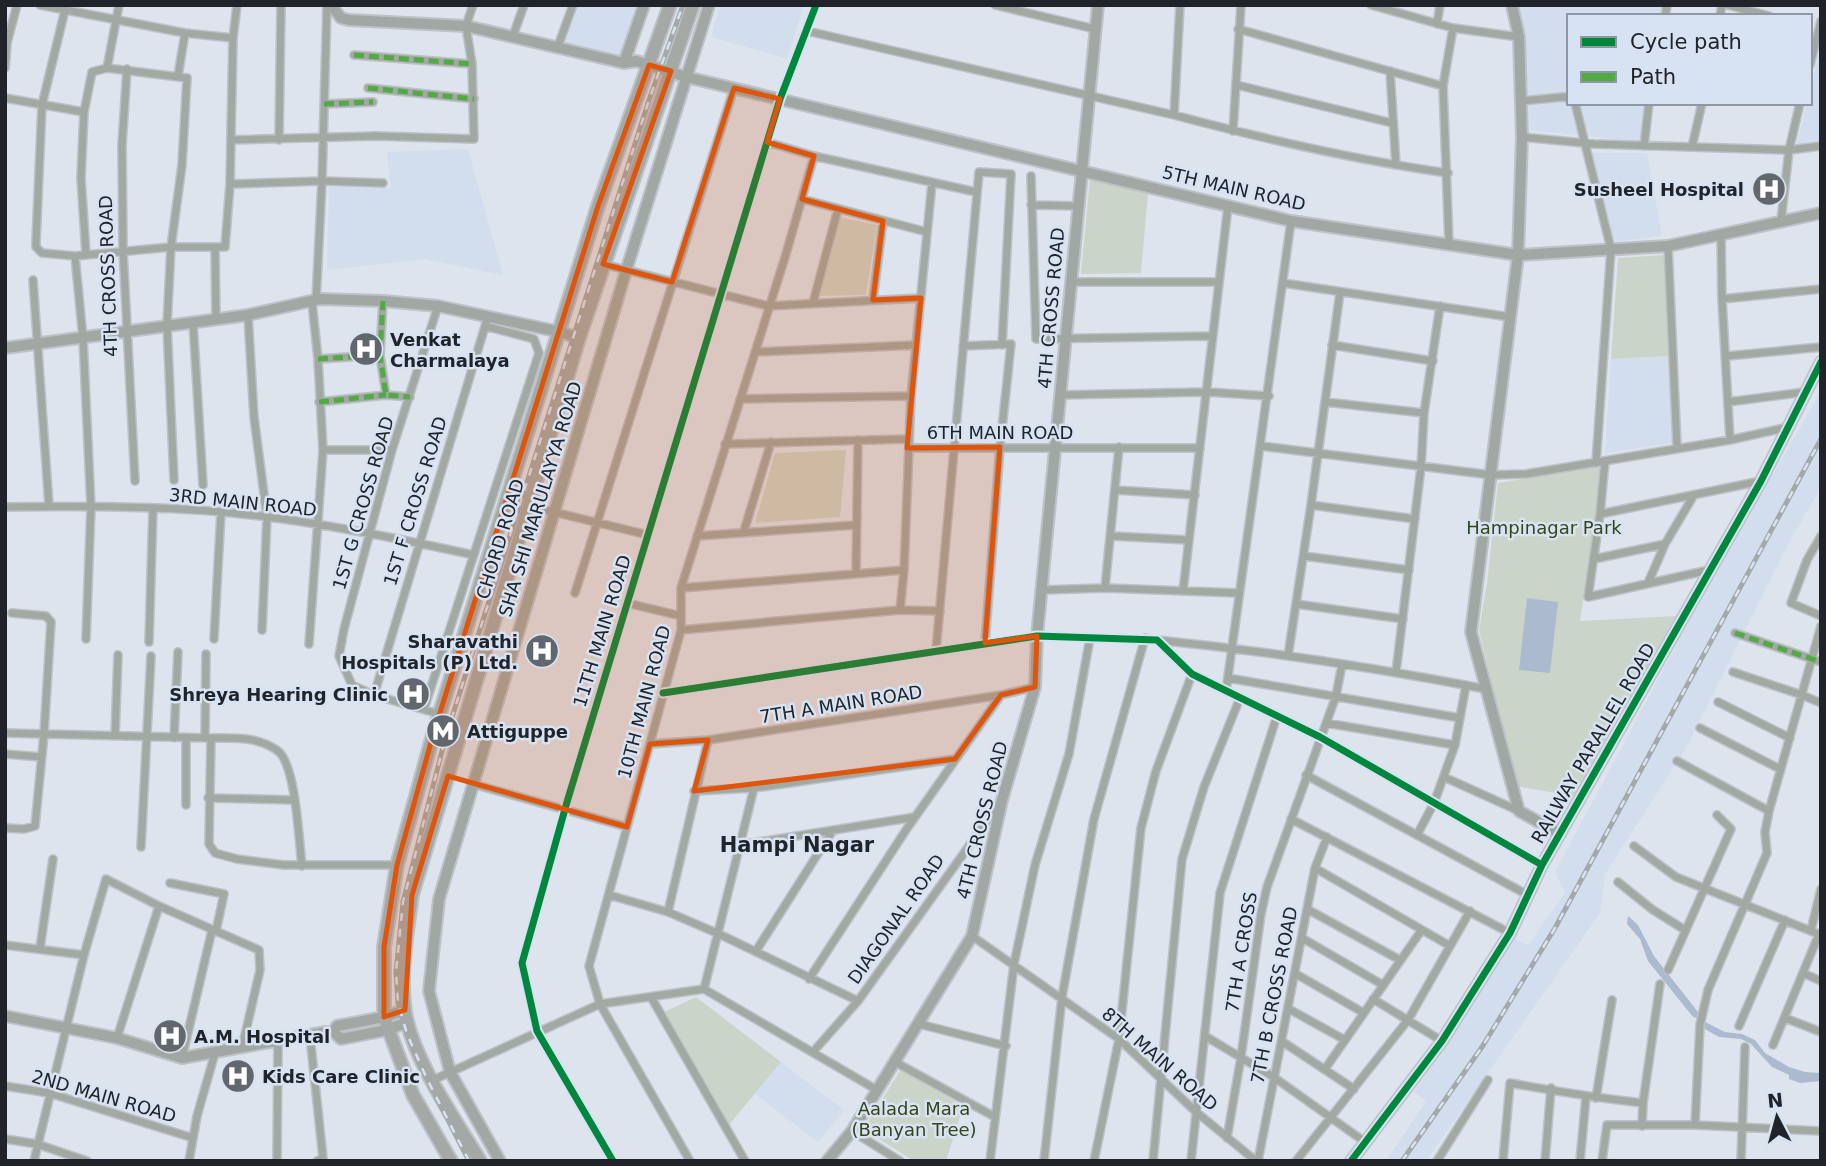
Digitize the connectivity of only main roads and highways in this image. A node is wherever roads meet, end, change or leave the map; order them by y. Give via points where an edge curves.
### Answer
1 (670, 5) edge
2 (692, 5) edge
3 (451, 1161) edge
4 (480, 1161) edge

1 - 3 main road, CHORD ROAD via 598,206 439,714 397,865 384,947 386,1023 413,1095
2 - 4 main road, CHORD ROAD via 579,338 412,895 404,954 406,1016 433,1080

